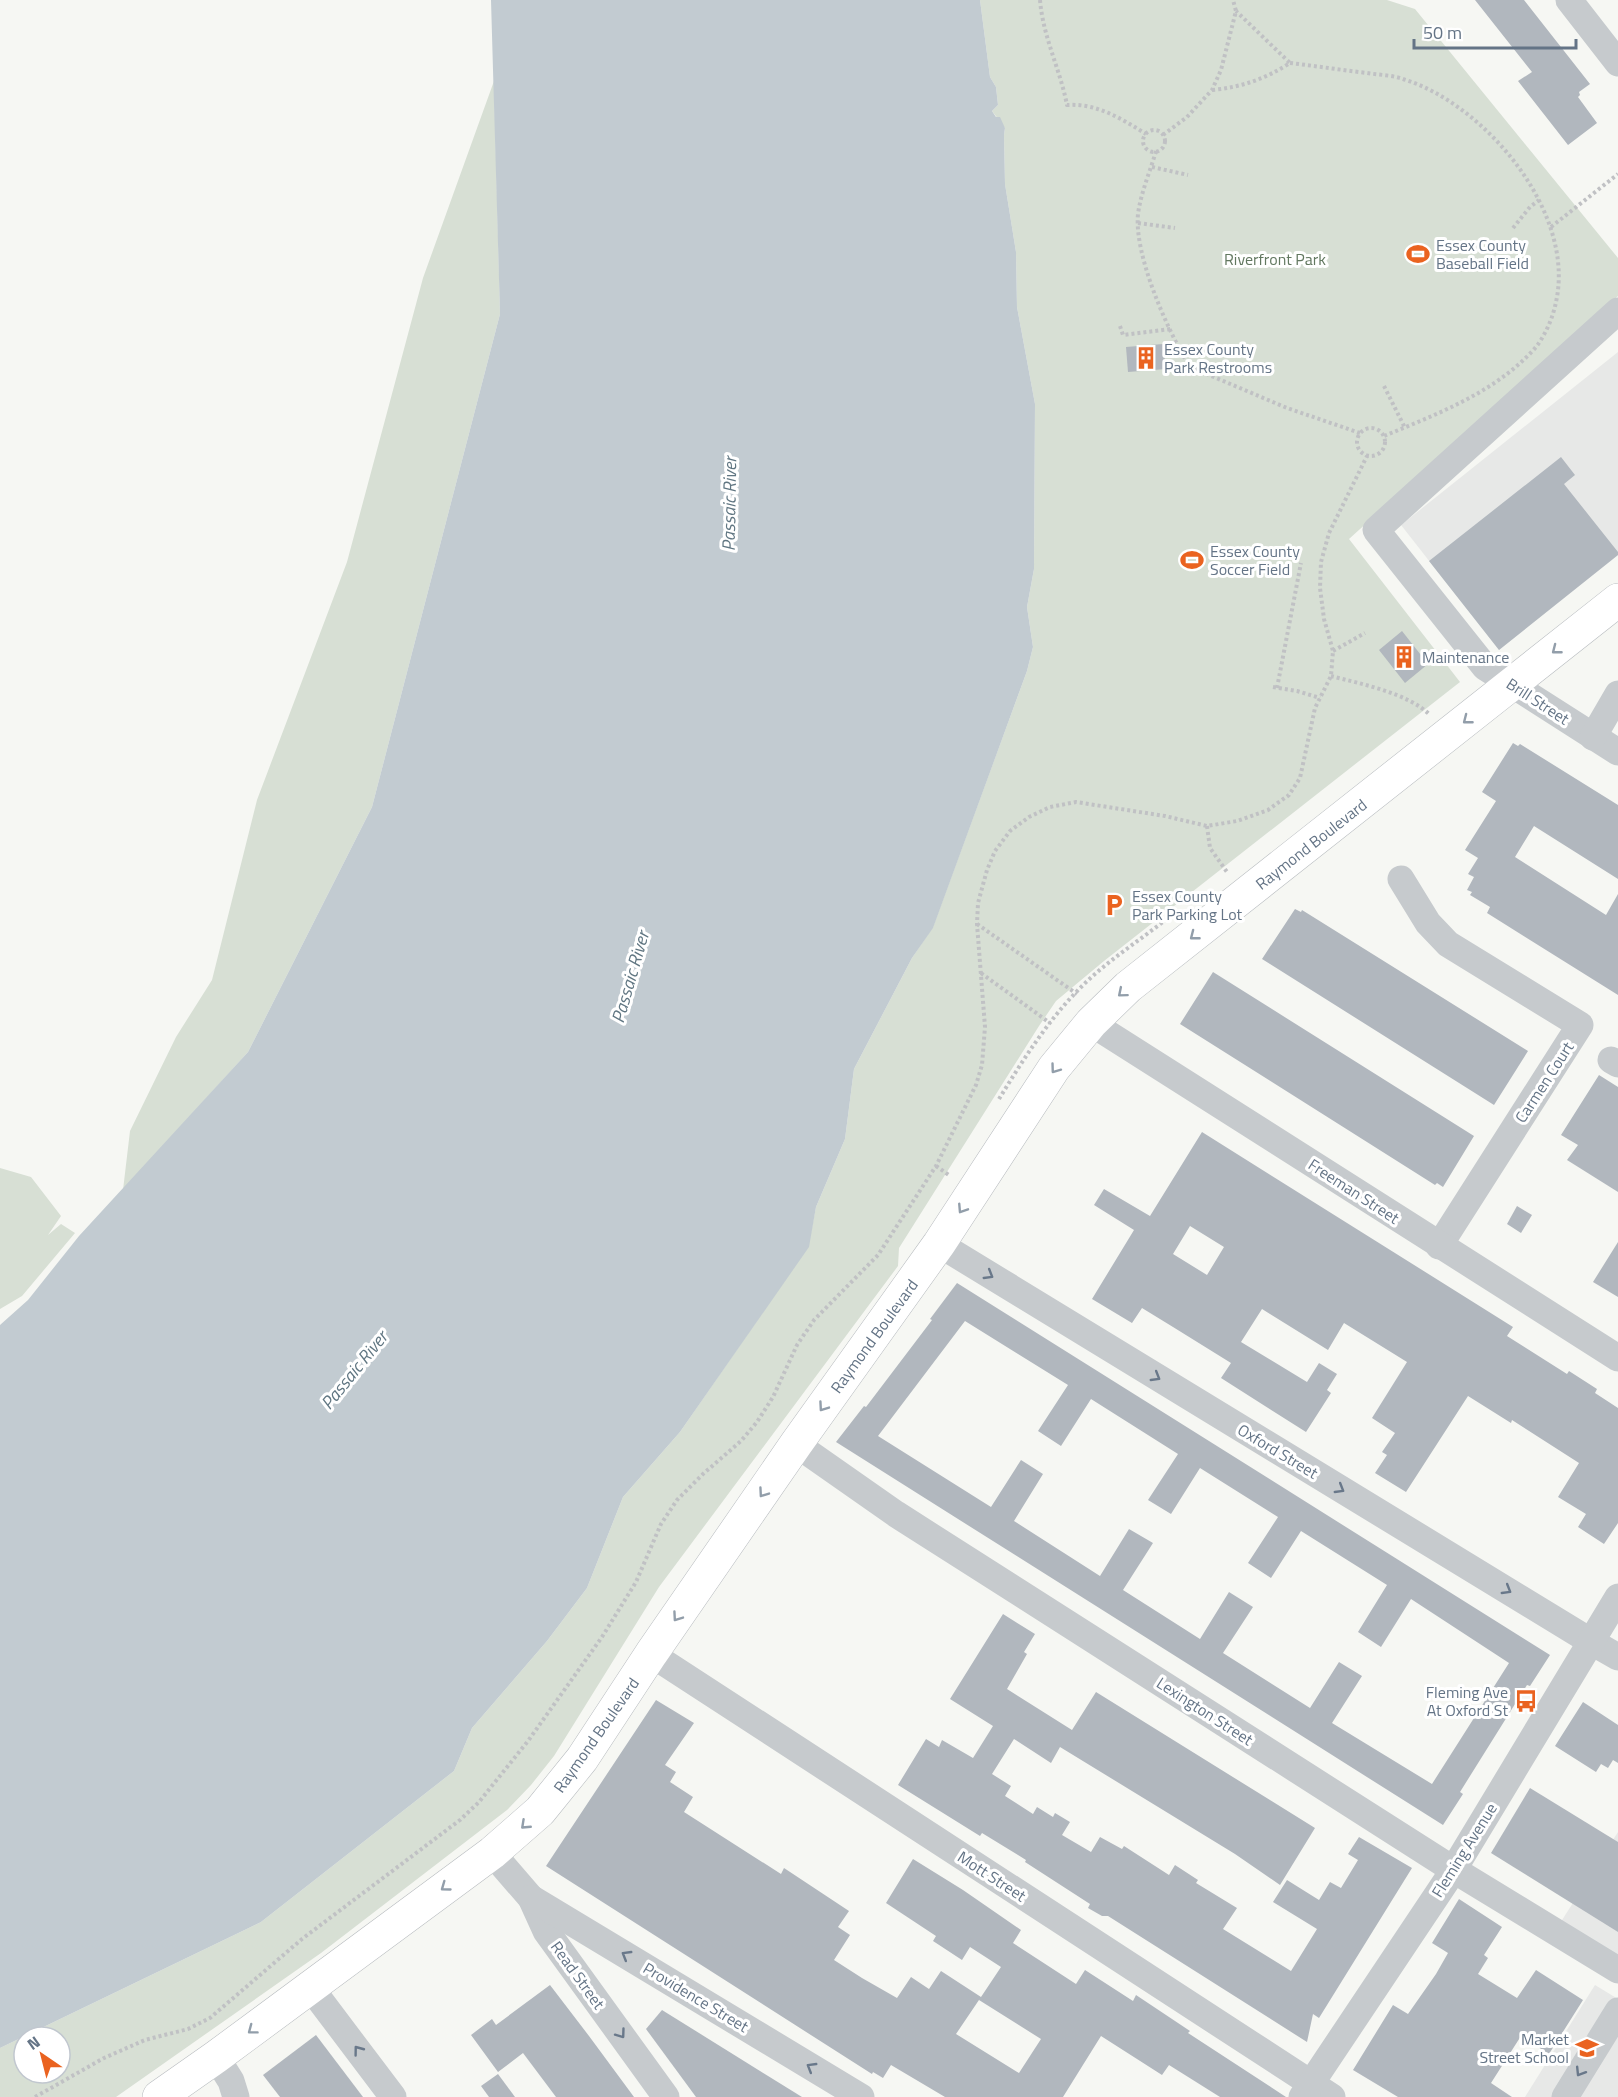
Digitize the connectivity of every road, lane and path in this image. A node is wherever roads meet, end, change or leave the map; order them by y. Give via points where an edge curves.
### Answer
1 (1040, 0) edge
2 (1233, 0) edge
3 (1569, 0) edge
4 (1236, 11) junction
5 (1290, 63) junction
6 (1618, 63) edge
7 (1212, 90) junction
8 (1146, 134) junction
9 (1163, 135) junction
10 (1156, 151) junction
11 (1152, 168) junction
12 (1618, 174) edge
13 (1188, 175) dead end
14 (1539, 200) junction
15 (1138, 223) junction
16 (1551, 227) junction
17 (1175, 228) dead end
18 (1513, 228) dead end
19 (1618, 310) edge
20 (1120, 326) dead end
21 (1172, 329) junction
22 (1384, 386) dead end
23 (1405, 428) junction
24 (1360, 433) junction
25 (1384, 436) junction
26 (1367, 456) junction
27 (1301, 563) dead end
28 (1618, 600) edge
29 (1365, 633) dead end
30 (1333, 651) junction
31 (1331, 676) junction
32 (1513, 684) junction
33 (1618, 694) edge
34 (1320, 698) junction
35 (1424, 709) dead end
36 (1593, 736) junction
37 (1618, 752) edge
38 (1207, 826) junction
39 (1227, 872) dead end
40 (1401, 879) dead end
41 (977, 924) junction
42 (981, 973) junction
43 (1077, 994) dead end
44 (1050, 1023) dead end
45 (1090, 1023) junction
46 (936, 1166) junction
47 (950, 1176) dead end
48 (939, 1244) junction
49 (1439, 1246) junction
50 (1618, 1358) edge
51 (796, 1444) junction
52 (1618, 1597) edge
53 (1590, 1641) junction
54 (651, 1654) junction
55 (1618, 1657) edge
56 (492, 1853) junction
57 (1454, 1870) junction
58 (531, 1898) junction
59 (1618, 1970) edge
60 (310, 1987) junction
61 (1618, 2012) edge
62 (216, 2057) junction
63 (1315, 2092) edge
64 (35, 2097) edge
65 (159, 2097) edge
66 (236, 2097) edge
67 (393, 2097) edge
68 (666, 2097) edge
69 (861, 2097) edge
70 (1565, 2097) edge

1 - 8 path via 1067,105 1098,109
2 - 4 path
3 - 6 street
4 - 5 path
4 - 7 path
5 - 7 path via 1236,88
5 - 14 path via 1402,78 1428,89 1490,134 1518,166
7 - 9 path
8 - 9 path via 1154,130
8 - 10 path via 1145,146
9 - 10 path via 1165,144
10 - 11 path
11 - 13 path
11 - 15 path via 1142,195
12 - 16 path
14 - 16 path
14 - 18 path
15 - 17 path
15 - 21 path via 1140,251
16 - 23 path via 1559,260 1559,289 1553,317 1537,346 1485,388
19 - 32 street, Brill Street via 1376,530 1485,667
20 - 21 path via 1123,335
21 - 24 path via 1187,362 1195,369 1287,408
22 - 23 path
23 - 25 path
24 - 25 path via 1375,428
24 - 26 path via 1357,446
25 - 26 path via 1383,450
26 - 30 path via 1329,533 1321,562 1324,619
27 - 34 path via 1275,687
28 -> 32 main road, Raymond Boulevard
29 - 30 path
30 - 31 path
31 - 34 path
31 - 35 path via 1403,698
32 - 36 street, Brill Street
32 -> 45 main road, Raymond Boulevard via 1128,987
33 - 36 street
34 - 38 path via 1300,778 1289,795 1268,810
36 - 37 street, Brill Street
38 - 39 path via 1210,849
38 - 41 path via 1076,802 1050,807 1010,831 996,852 978,903
40 - 49 street, Carmen Court via 1428,923 1448,944 1580,1025
41 - 42 path
41 - 43 path
42 - 44 path
42 - 46 path via 985,1027 982,1065
45 -> 48 main road, Raymond Boulevard via 1054,1068
45 - 49 street, Freeman Street
46 - 47 path
46 - 64 path via 878,1255 814,1320 796,1345 757,1422 677,1500 661,1524 636,1582 602,1637 479,1802 302,1939 210,2018 104,2058
48 -> 51 main road, Raymond Boulevard
48 -> 53 street, Oxford Street
49 - 50 street, Freeman Street
51 -> 54 main road, Raymond Boulevard
51 - 57 street, Lexington Street via 896,1514
52 - 53 street, Fleming Avenue
53 - 55 street, Oxford Street
53 - 57 street, Fleming Avenue
54 -> 56 main road, Raymond Boulevard via 582,1759 513,1837
54 - 63 street, Mott Street
56 - 58 street, Read Street
56 -> 60 main road, Raymond Boulevard
57 - 59 street, Lexington Street
57 - 63 street, Fleming Avenue
58 -> 68 street, Read Street via 546,1930
69 -> 58 street, Providence Street
60 -> 62 main road, Raymond Boulevard
67 -> 60 street
61 -> 70 street
62 - 65 main road, Raymond Boulevard
62 - 66 street

